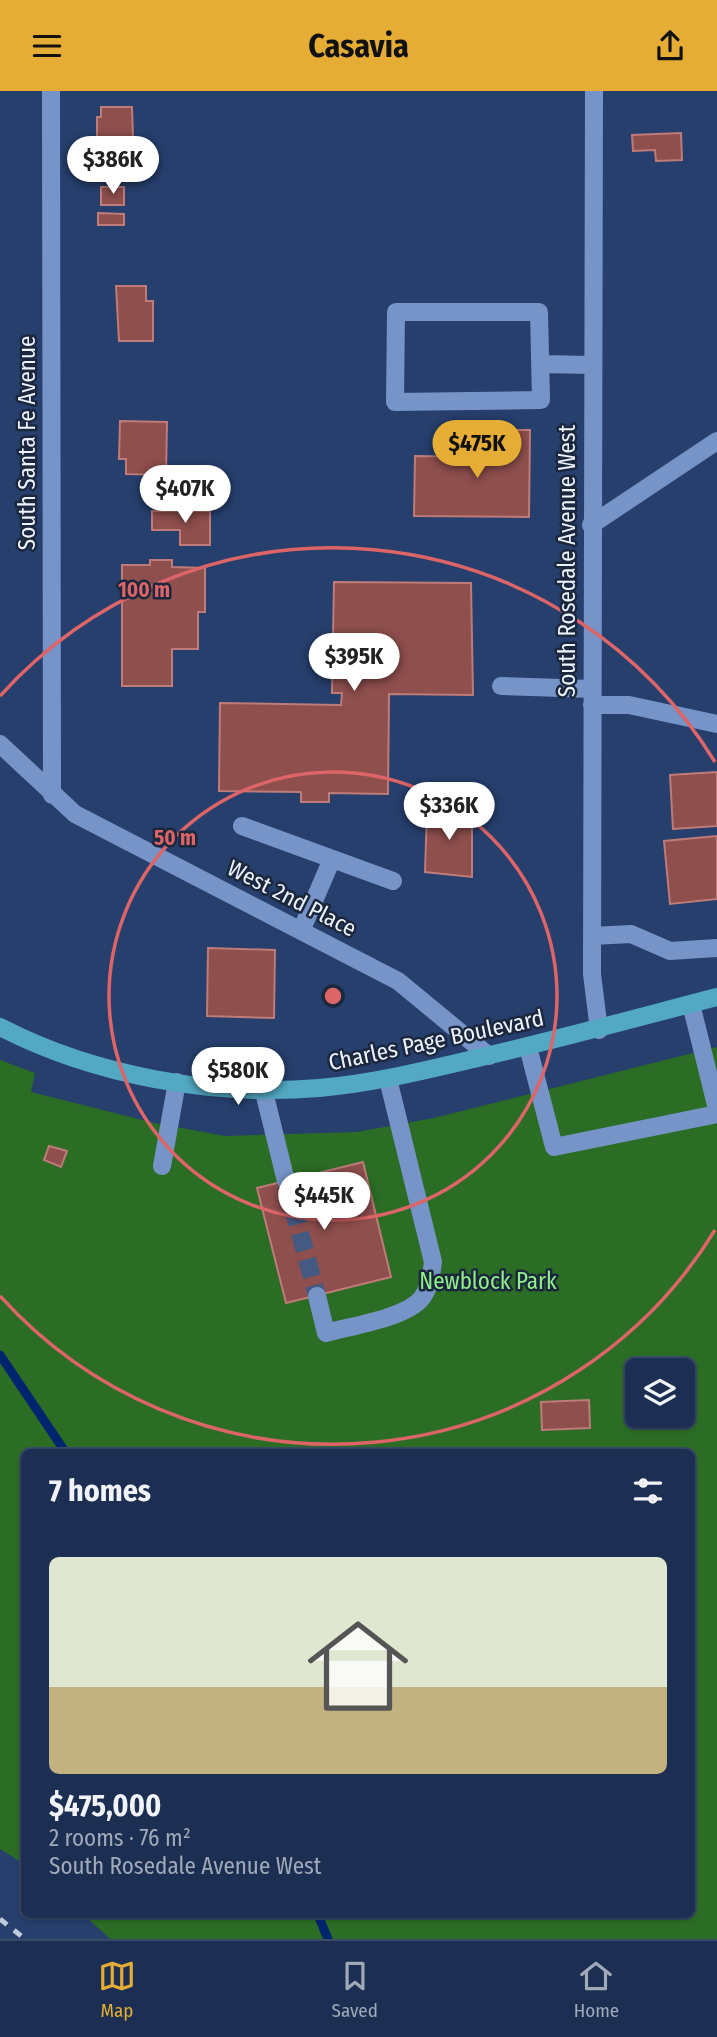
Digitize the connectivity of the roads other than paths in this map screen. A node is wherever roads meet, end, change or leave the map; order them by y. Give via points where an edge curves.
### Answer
1 (51, 91) edge
2 (594, 91) edge
3 (540, 364) junction
4 (592, 365) junction
5 (717, 441) edge
6 (591, 525) junction
7 (501, 686) dead end
8 (592, 697) junction
9 (717, 724) edge
10 (0, 744) edge
11 (52, 795) junction
12 (242, 827) dead end
13 (332, 859) junction
14 (393, 881) dead end
15 (301, 931) junction
16 (592, 936) junction
17 (717, 948) edge
18 (717, 997) edge
19 (691, 1004) junction
20 (0, 1027) edge
21 (599, 1030) junction
22 (528, 1047) junction
23 (489, 1056) junction
24 (388, 1079) junction
25 (177, 1082) junction
26 (263, 1088) junction
27 (717, 1112) edge
28 (162, 1166) dead end
29 (286, 1181) tunnel mouth
30 (317, 1296) tunnel mouth

1 - 11 street, South Santa Fe Avenue
2 - 4 street, South Rosedale Avenue West
3 - 3 street via 539,312 396,312 395,402 541,400
3 - 4 street
4 - 6 street, South Rosedale Avenue West
5 - 6 street
6 - 8 street, South Rosedale Avenue West
7 - 8 street
8 - 9 street
8 - 16 street, South Rosedale Avenue West
10 - 11 street, West 2nd Place
11 - 15 street, West 2nd Place via 97,826
12 - 13 street
13 - 14 street
13 - 15 street
15 - 23 street, West 2nd Place via 398,981
16 - 17 street via 631,934 670,951
16 - 21 street, South Rosedale Avenue West
18 - 19 main road, Charles Page Boulevard
19 - 21 main road, Charles Page Boulevard
19 - 27 street
20 - 25 main road, Charles Page Boulevard via 80,1060
21 - 22 main road, Charles Page Boulevard
22 - 23 main road, Charles Page Boulevard
22 - 27 street via 554,1146
23 - 24 main road, Charles Page Boulevard
24 - 26 main road, Charles Page Boulevard via 318,1088
24 - 30 street via 433,1262 429,1283 420,1300 400,1313 326,1333
25 - 26 main road, Charles Page Boulevard
25 - 28 street
26 - 29 street

